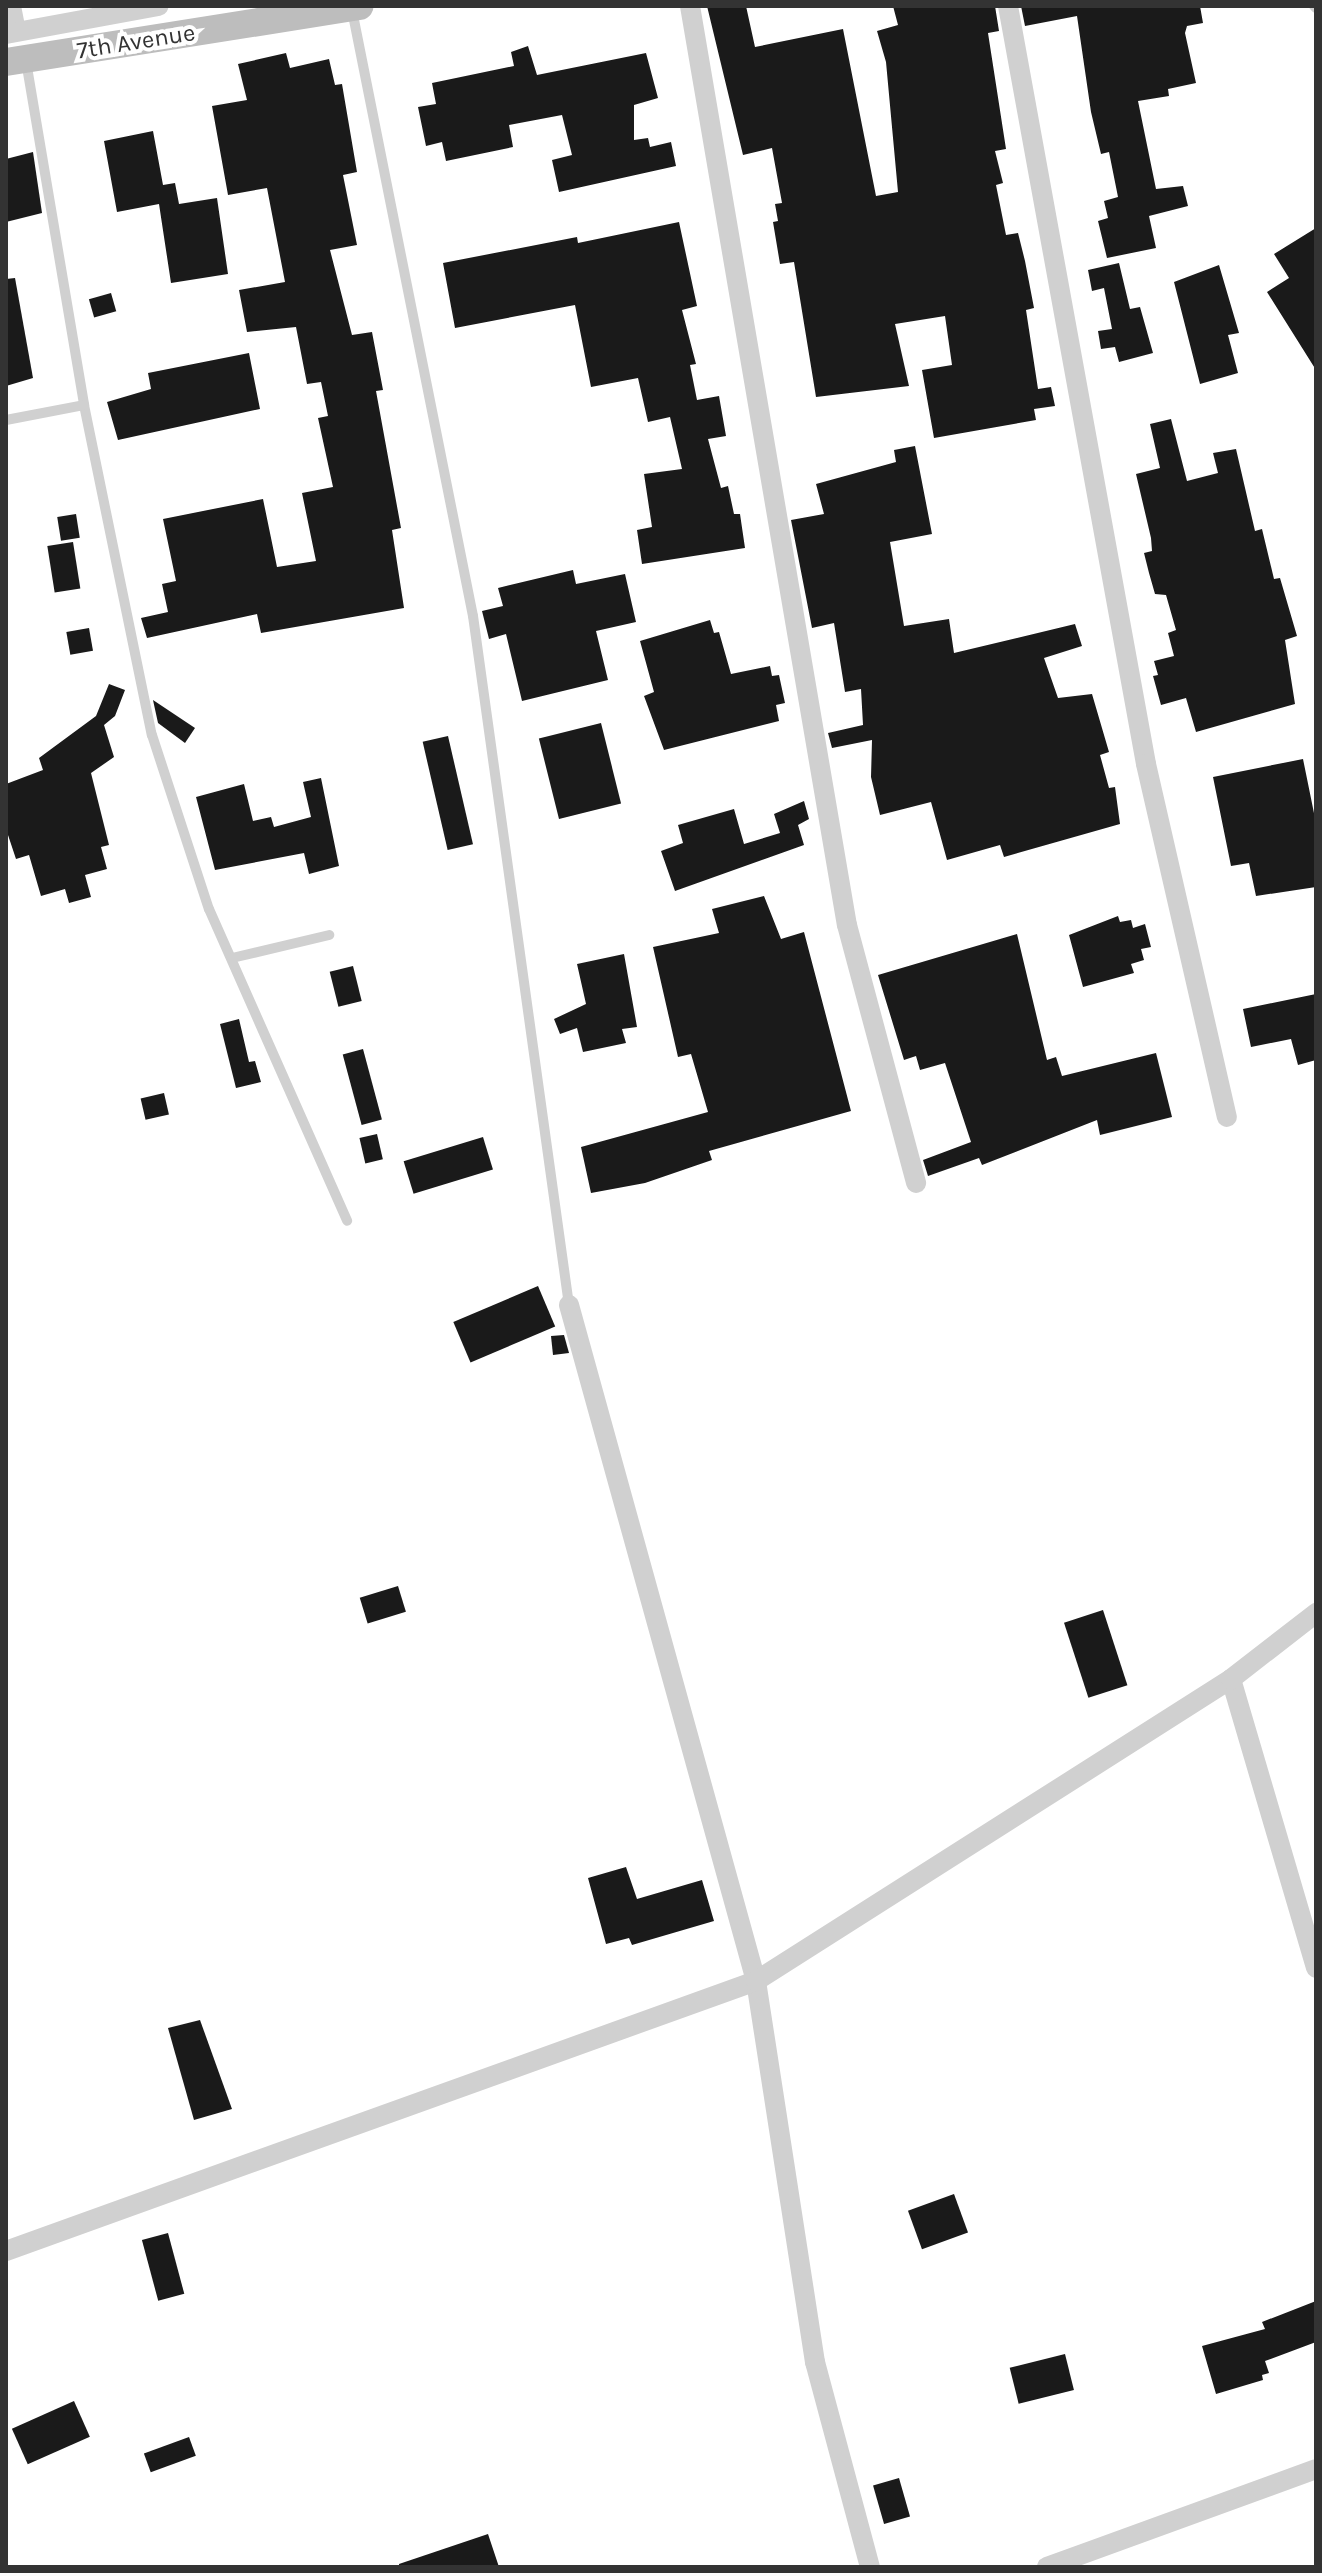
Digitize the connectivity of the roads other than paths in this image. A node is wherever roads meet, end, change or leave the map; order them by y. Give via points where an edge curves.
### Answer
1 (11, 6) edge
2 (158, 6) edge
3 (690, 6) edge
4 (1008, 6) edge
5 (356, 7) edge
6 (11, 33) edge
7 (16, 61) edge
8 (84, 405) junction
9 (6, 420) edge
10 (329, 935) dead end
11 (232, 958) junction
12 (1227, 1117) dead end
13 (916, 1183) dead end
14 (347, 1221) dead end
15 (569, 1305) joint
16 (1316, 1613) edge
17 (1231, 1679) junction
18 (1316, 1968) edge
19 (756, 1981) junction
20 (6, 2251) edge
21 (1316, 2469) edge
22 (866, 2566) edge
23 (1047, 2567) edge

1 - 6 street
2 - 6 street
3 - 13 street via 847,925
4 - 12 street via 1146,764
5 - 7 main road, 7th Avenue
5 - 15 lane via 473,616
7 - 8 lane
8 - 9 lane
8 - 11 lane via 152,735 209,909
10 - 11 lane
11 - 14 lane
15 - 19 street
16 - 17 street
17 - 18 street
17 - 19 street
19 - 20 street
19 - 22 street via 815,2362
21 - 23 street

